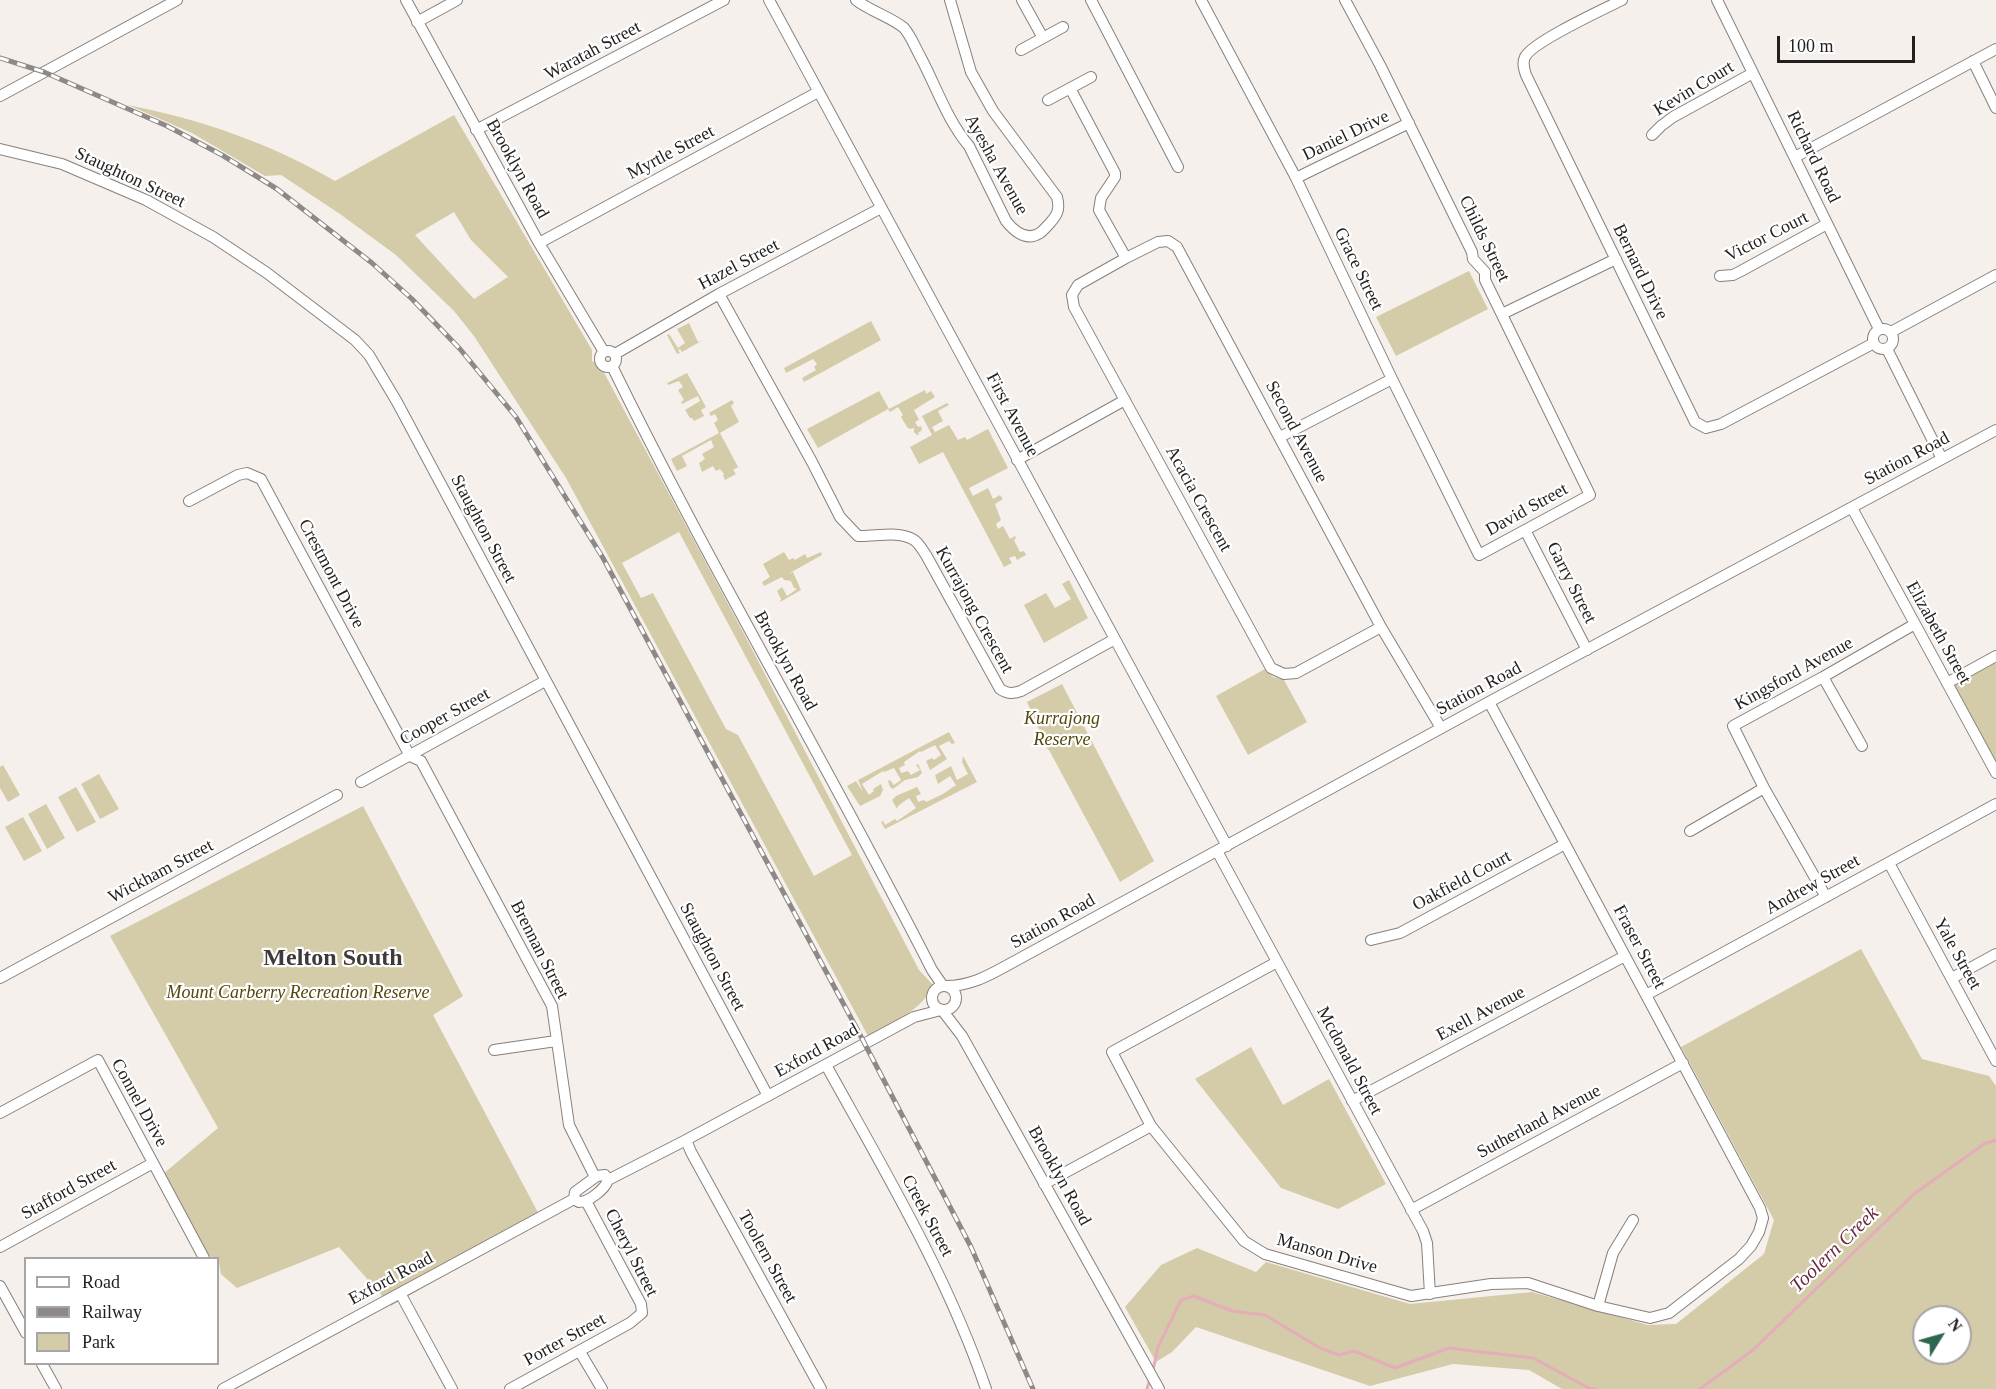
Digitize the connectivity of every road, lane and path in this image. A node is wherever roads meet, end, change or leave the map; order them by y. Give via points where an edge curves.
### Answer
1 (177, 0) edge
2 (406, 0) edge
3 (457, 0) edge
4 (724, 0) edge
5 (769, 0) edge
6 (856, 0) edge
7 (950, 0) edge
8 (1022, 0) edge
9 (1091, 0) edge
10 (1201, 0) edge
11 (1345, 0) edge
12 (1622, 0) edge
13 (1717, 0) edge
14 (417, 22) junction
15 (1063, 27) dead end
16 (1043, 38) junction
17 (1996, 49) edge
18 (1021, 50) dead end
19 (1973, 61) junction
20 (1753, 73) junction
21 (1090, 77) dead end
22 (1070, 88) junction
23 (818, 92) junction
24 (0, 96) edge
25 (1048, 100) dead end
26 (1996, 108) edge
27 (1409, 123) junction
28 (476, 130) junction
29 (1652, 135) dead end
30 (0, 149) edge
31 (1795, 157) junction
32 (1178, 167) dead end
33 (1296, 178) junction
34 (881, 208) junction
35 (1827, 224) junction
36 (539, 243) junction
37 (1126, 258) junction
38 (1616, 259) junction
39 (1996, 275) edge
40 (1720, 276) dead end
41 (719, 294) junction
42 (1502, 314) junction
43 (1885, 331) junction
44 (1874, 344) junction
45 (1887, 349) junction
46 (609, 353) junction
47 (1392, 379) junction
48 (1125, 400) junction
49 (1996, 430) edge
50 (1280, 436) junction
51 (1942, 459) junction
52 (1017, 460) junction
53 (1590, 495) joint
54 (189, 501) dead end
55 (1852, 508) junction
56 (1525, 530) junction
57 (1479, 555) joint
58 (1915, 624) junction
59 (1381, 627) junction
60 (1116, 639) junction
61 (1587, 650) junction
62 (1996, 656) edge
63 (1824, 677) junction
64 (545, 681) junction
65 (1947, 683) junction
66 (1489, 702) junction
67 (1441, 728) junction
68 (1862, 746) dead end
69 (410, 756) junction
70 (1996, 773) edge
71 (361, 782) dead end
72 (1764, 788) junction
73 (337, 795) dead end
74 (1996, 804) edge
75 (1690, 831) dead end
76 (1565, 844) junction
77 (1227, 846) junction
78 (1217, 851) junction
79 (1888, 863) junction
80 (1826, 897) junction
81 (1371, 940) dead end
82 (1996, 954) edge
83 (1625, 956) junction
84 (1277, 962) junction
85 (0, 978) edge
86 (1952, 978) junction
87 (980, 980) junction
88 (939, 990) junction
89 (1646, 995) junction
90 (955, 1004) junction
91 (942, 1010) junction
92 (914, 1017) junction
93 (963, 1036) junction
94 (556, 1041) junction
95 (494, 1050) dead end
96 (1996, 1061) edge
97 (1683, 1063) junction
98 (826, 1065) junction
99 (768, 1096) junction
100 (1352, 1101) junction
101 (0, 1113) edge
102 (1151, 1126) junction
103 (686, 1140) junction
104 (153, 1163) junction
105 (595, 1177) junction
106 (608, 1180) junction
107 (1044, 1184) junction
108 (574, 1199) junction
109 (586, 1201) junction
110 (1760, 1208) joint
111 (1411, 1210) junction
112 (1633, 1220) dead end
113 (0, 1247) edge
114 (203, 1257) edge
115 (0, 1286) edge
116 (400, 1293) junction
117 (1430, 1294) junction
118 (1598, 1306) junction
119 (637, 1319) joint
120 (24, 1329) edge
121 (580, 1352) junction
122 (43, 1365) edge
123 (56, 1389) edge
124 (223, 1389) edge
125 (452, 1389) edge
126 (510, 1389) edge
127 (602, 1389) edge
128 (821, 1389) edge
129 (986, 1389) edge
130 (1159, 1389) edge

1 - 24 street
2 - 14 street, Brooklyn Road
3 - 14 street
4 - 28 street, Waratah Street
5 - 23 street, First Avenue
6 - 7 street, Ayesha Avenue via 903,27 1006,221 1021,234 1040,233 1057,215 1057,196 993,111 971,72
8 - 16 street
9 - 32 street
10 - 33 street, Grace Street
11 - 27 street, Childs Street
12 - 38 street, Bernard Drive via 1538,44 1525,57 1523,65
13 - 20 street, Richard Road
14 - 28 street, Brooklyn Road
15 - 16 street
16 - 18 street
17 - 19 street
19 - 26 street
19 - 31 street
20 - 29 street, Kevin Court via 1666,121
20 - 31 street, Richard Road
21 - 22 street
22 - 25 street
22 - 37 street via 1115,173 1099,210
23 - 34 street, First Avenue
23 - 36 street, Myrtle Street
27 - 33 street, Daniel Drive
27 - 42 street, Childs Street via 1473,259 1485,272 1485,280
28 - 36 street, Brooklyn Road
30 - 64 street, Staughton Street via 62,164 146,200 267,273 355,340 380,371
31 - 35 street, Richard Road
33 - 47 street, Grace Street
34 - 41 street, Hazel Street
34 - 52 street, First Avenue
35 - 40 street, Victor Court via 1741,271
35 - 43 street, Richard Road
36 - 46 street, Brooklyn Road
37 - 48 street, Acacia Crescent via 1078,285 1072,295 1074,307
37 - 50 street, Second Avenue via 1158,242 1168,241 1177,247
38 - 42 street
38 - 44 street, Bernard Drive via 1695,422 1707,428
39 - 43 street
41 - 46 street, Hazel Street
41 - 60 street, Kurrajong Crescent via 840,517 858,536 895,533 914,540 1000,689 1006,693 1021,691
42 - 53 street, Childs Street
43 - 44 street via 1873,337
43 - 45 street via 1893,341
44 - 45 street
45 - 51 street
46 - 88 street, Brooklyn Road via 616,360 612,366 657,458 871,852
47 - 50 street
47 - 57 street, Grace Street
48 - 52 street
48 - 59 street, Acacia Crescent via 1271,668 1284,674 1296,673
49 - 51 street, Station Road
50 - 59 street, Second Avenue
51 - 55 street, Station Road
52 - 60 street, First Avenue
53 - 56 street, David Street
54 - 69 street, Crestmont Drive via 238,475 248,473 261,479
55 - 58 street, Elizabeth Street
55 - 61 street, Station Road
56 - 57 street, David Street
56 - 61 street, Garry Street
58 - 63 street, Kingsford Avenue
58 - 65 street, Elizabeth Street
59 - 67 street, Second Avenue
60 - 77 street, First Avenue
61 - 66 street, Station Road
62 - 65 street
63 - 68 street
63 - 72 street, Kingsford Avenue via 1732,726
64 - 69 street, Cooper Street
64 - 99 street, Staughton Street
65 - 70 street, Elizabeth Street
66 - 67 street, Station Road
66 - 76 street, Fraser Street
67 - 77 street, Station Road
69 - 71 street, Cooper Street
69 - 94 street, Brennan Street via 421,761 552,1006
72 - 75 street
72 - 80 street, Kingsford Avenue
73 - 85 street, Wickham Street
74 - 79 street, Andrew Street
76 - 81 street, Oakfield Court via 1400,933
76 - 83 street, Fraser Street
77 - 78 street, Station Road
78 - 84 street, Mcdonald Street
78 - 87 street, Station Road
79 - 80 street, Andrew Street
79 - 86 street, Yale Street
80 - 89 street, Andrew Street
82 - 86 street
83 - 89 street, Fraser Street
83 - 100 street, Exell Avenue
84 - 100 street, Mcdonald Street
84 - 102 street, Manson Drive via 1112,1052
86 - 96 street, Yale Street
87 - 88 street, Station Road
87 - 90 street, Station Road
88 - 90 street via 956,994
88 - 91 street via 933,1003
88 - 92 street, Exford Road
89 - 97 street, Fraser Street
90 - 91 street
90 - 93 street, Brooklyn Road
91 - 92 street, Exford Road
91 - 93 street, Brooklyn Road
92 - 98 street, Exford Road
93 - 107 street, Brooklyn Road
94 - 95 street
94 - 105 street, Brennan Street via 569,1125
97 - 110 street, Fraser Street
97 - 111 street, Sutherland Avenue
98 - 99 street, Exford Road
98 - 129 street, Creek Street via 928,1253 968,1339
99 - 103 street, Exford Road
100 - 111 street, Mcdonald Street
101 - 104 street, Connel Drive via 98,1060
102 - 107 street
102 - 117 street, Manson Drive via 1253,1248 1411,1296
103 - 106 street, Exford Road
103 - 128 street, Toolern Street
104 - 113 street, Stafford Street
104 - 114 street, Connel Drive
105 - 106 street via 602,1174
105 - 108 street, Exford Road via 575,1192
106 - 109 street, Exford Road
107 - 130 street, Brooklyn Road
108 - 109 street
108 - 116 street, Exford Road
109 - 119 street, Cheryl Street via 641,1304 642,1312
110 - 118 street, Manson Drive via 1763,1218 1751,1246 1669,1313 1650,1318
111 - 117 street, Mcdonald Street via 1427,1243
112 - 118 street via 1612,1253
115 - 120 street
116 - 124 street, Exford Road
116 - 125 street
117 - 118 street, Manson Drive via 1491,1284 1528,1283
119 - 121 street, Porter Street
121 - 126 street, Porter Street
121 - 127 street
122 - 123 street

